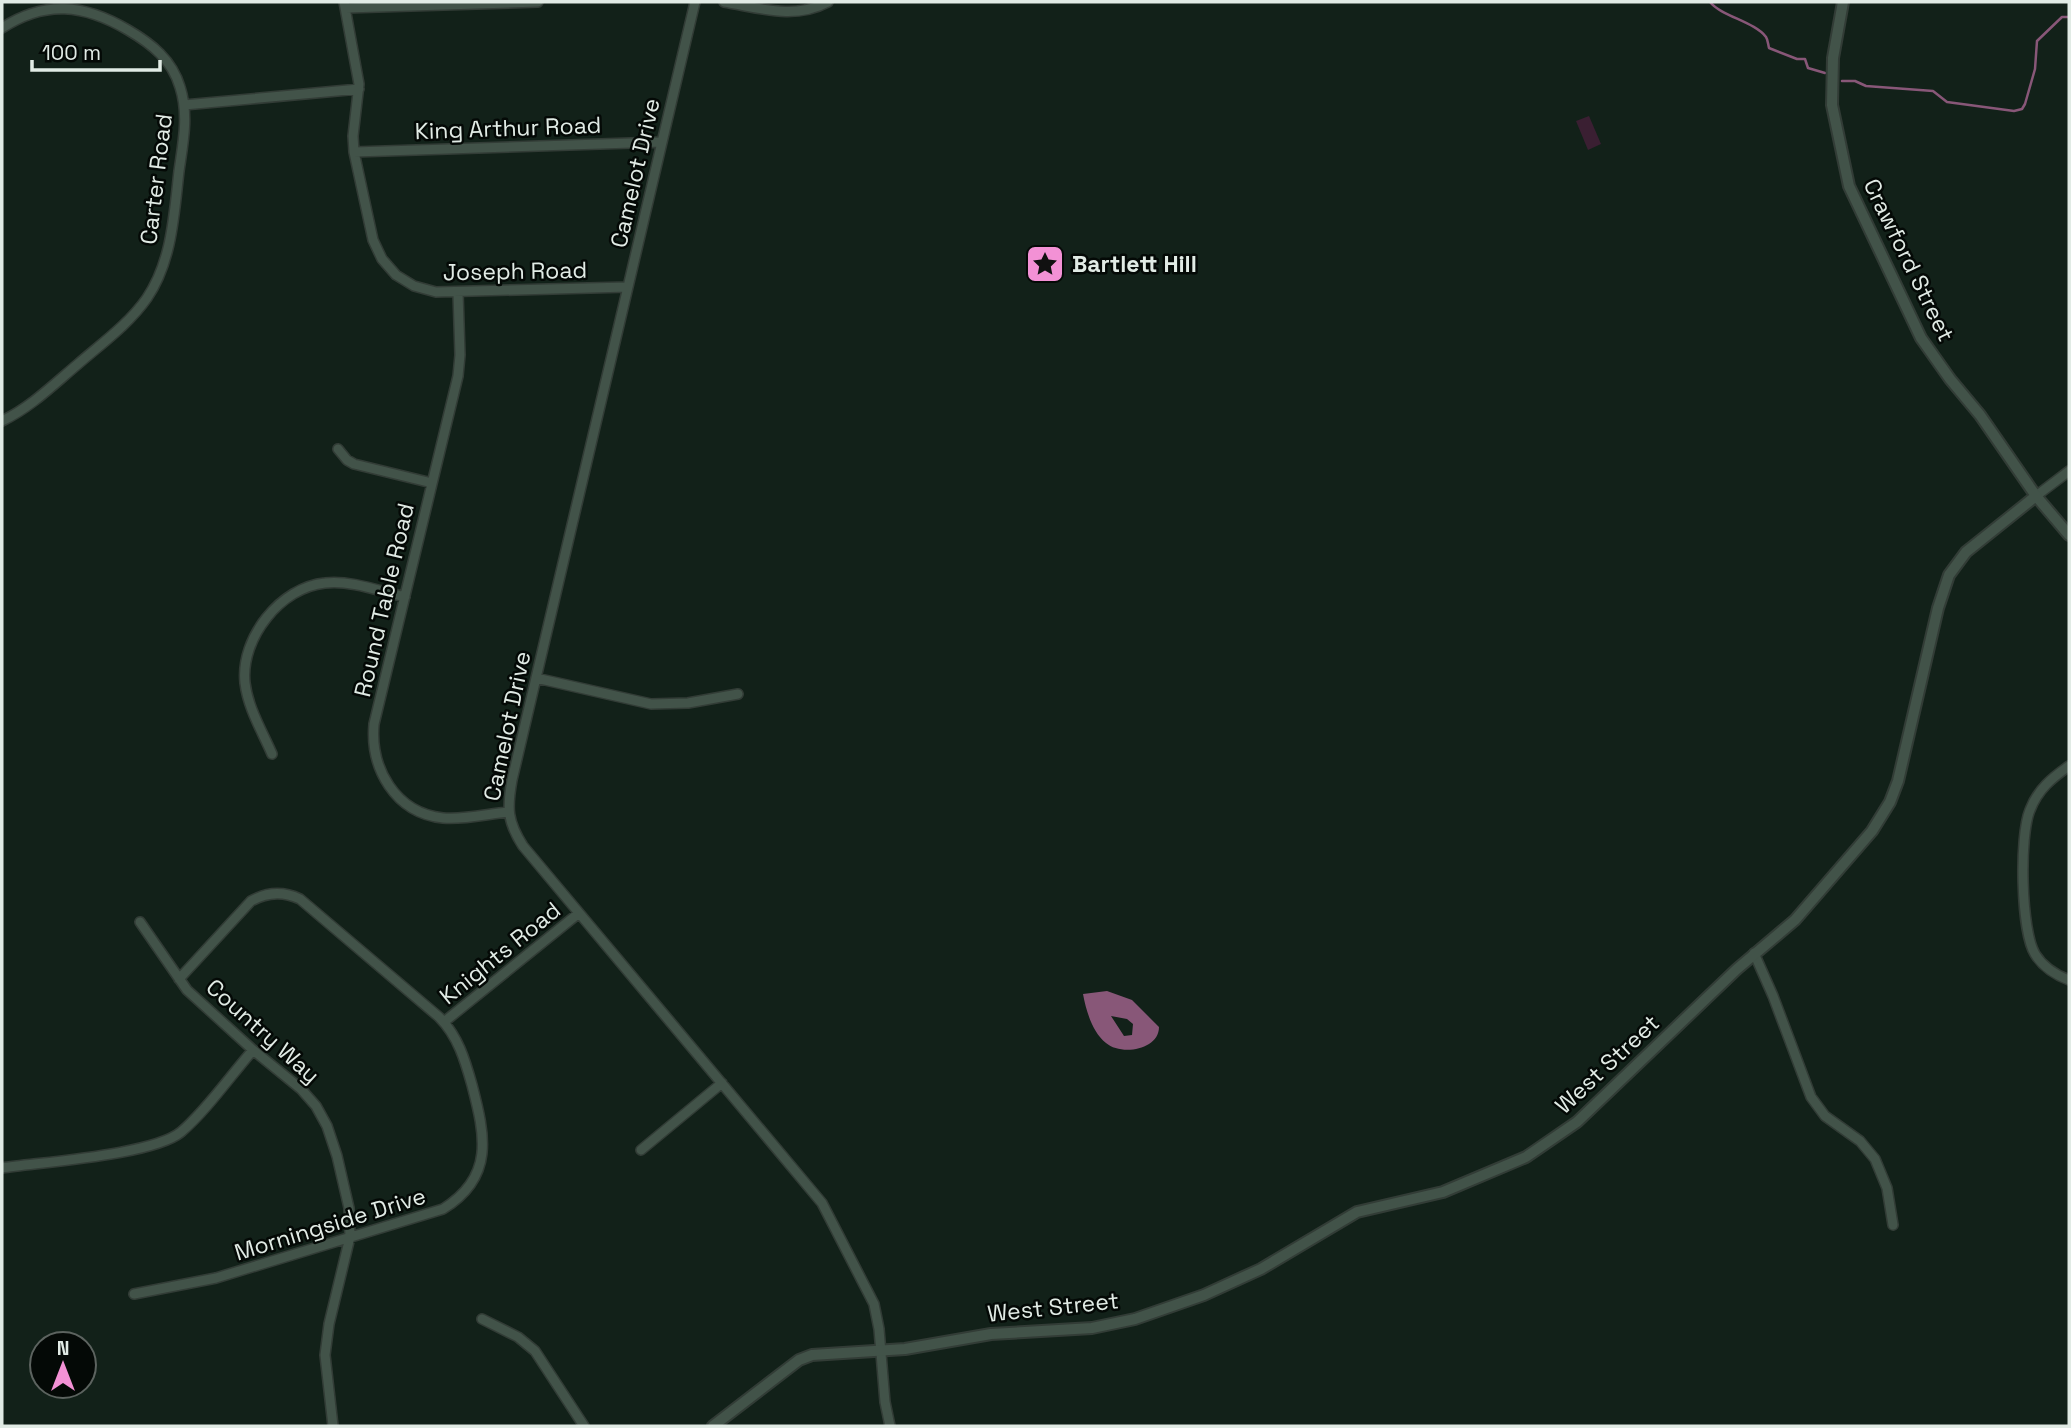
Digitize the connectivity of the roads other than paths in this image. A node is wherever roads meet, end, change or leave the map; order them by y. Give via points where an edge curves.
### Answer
1 (538, 2) edge
2 (695, 2) edge
3 (724, 2) edge
4 (828, 2) edge
5 (1843, 2) edge
6 (345, 5) edge
7 (2, 28) edge
8 (359, 89) junction
9 (184, 105) junction
10 (662, 142) junction
11 (354, 152) junction
12 (628, 287) junction
13 (458, 293) junction
14 (2, 421) edge
15 (338, 449) dead end
16 (2069, 471) edge
17 (432, 483) junction
18 (2036, 496) junction
19 (2069, 535) edge
20 (405, 597) junction
21 (536, 678) junction
22 (738, 694) dead end
23 (272, 754) dead end
24 (2069, 766) edge
25 (508, 812) junction
26 (579, 913) junction
27 (140, 922) dead end
28 (1754, 953) junction
29 (180, 979) junction
30 (2069, 980) edge
31 (444, 1022) junction
32 (253, 1050) junction
33 (722, 1083) junction
34 (641, 1150) dead end
35 (2, 1168) edge
36 (1894, 1225) dead end
37 (351, 1237) junction
38 (134, 1294) dead end
39 (482, 1319) dead end
40 (882, 1350) junction
41 (333, 1426) edge
42 (584, 1426) edge
43 (713, 1426) edge
44 (890, 1426) edge

1 - 6 street
2 - 10 street, Camelot Drive
3 - 4 street via 783,13
5 - 18 street, Crawford Street via 1834,45 1832,94 1849,186 1921,338
6 - 8 street, Joseph Road
7 - 9 street, Carter Road via 17,16 45,7 74,6 102,15 163,56 176,75
8 - 9 street
8 - 11 street, Joseph Road
9 - 14 street, Carter Road via 170,244 146,299 37,400
10 - 11 street, King Arthur Road
10 - 12 street, Camelot Drive
11 - 13 street, Joseph Road via 371,234 386,265 421,289
12 - 13 street, Joseph Road
12 - 21 street, Camelot Drive
13 - 17 street, Round Table Road via 459,366
15 - 17 street via 351,463
16 - 18 street, West Street
17 - 20 street, Round Table Road
18 - 19 street, Crawford Street
18 - 28 street, West Street via 1966,552 1949,575 1900,771 1879,822 1795,920
20 - 23 street via 352,584 326,583 295,592 274,609 255,639 245,674 253,712
20 - 25 street, Round Table Road via 374,724 374,750 381,774 400,798 429,815 456,818
21 - 22 street via 651,704
21 - 25 street, Camelot Drive
24 - 30 street via 2037,795 2027,817 2024,844 2025,917 2031,945 2046,968
25 - 26 street, Camelot Drive via 523,846
26 - 31 street, Knights Road
26 - 33 street, Camelot Drive
27 - 29 street, Country Way
28 - 36 street via 1811,1097 1825,1116 1860,1141 1875,1159 1887,1188
28 - 40 street, West Street via 1577,1122 1510,1166 1443,1192 1357,1212 1270,1264 1161,1311 1092,1328 991,1334
29 - 31 street, Morningside Drive via 251,901 268,894 287,894 308,904
29 - 32 street, Country Way
31 - 37 street, Morningside Drive via 464,1058 483,1128 483,1152 476,1175 443,1209
32 - 35 street via 174,1137 140,1149
32 - 37 street, Country Way via 301,1089 321,1114 337,1156
33 - 34 street
33 - 40 street, Camelot Drive via 822,1203 874,1304
37 - 38 street, Morningside Drive via 216,1278
37 - 41 street, Country Way via 325,1356
39 - 42 street via 535,1351
40 - 43 street, West Street via 825,1353 799,1360
40 - 44 street, Camelot Drive

